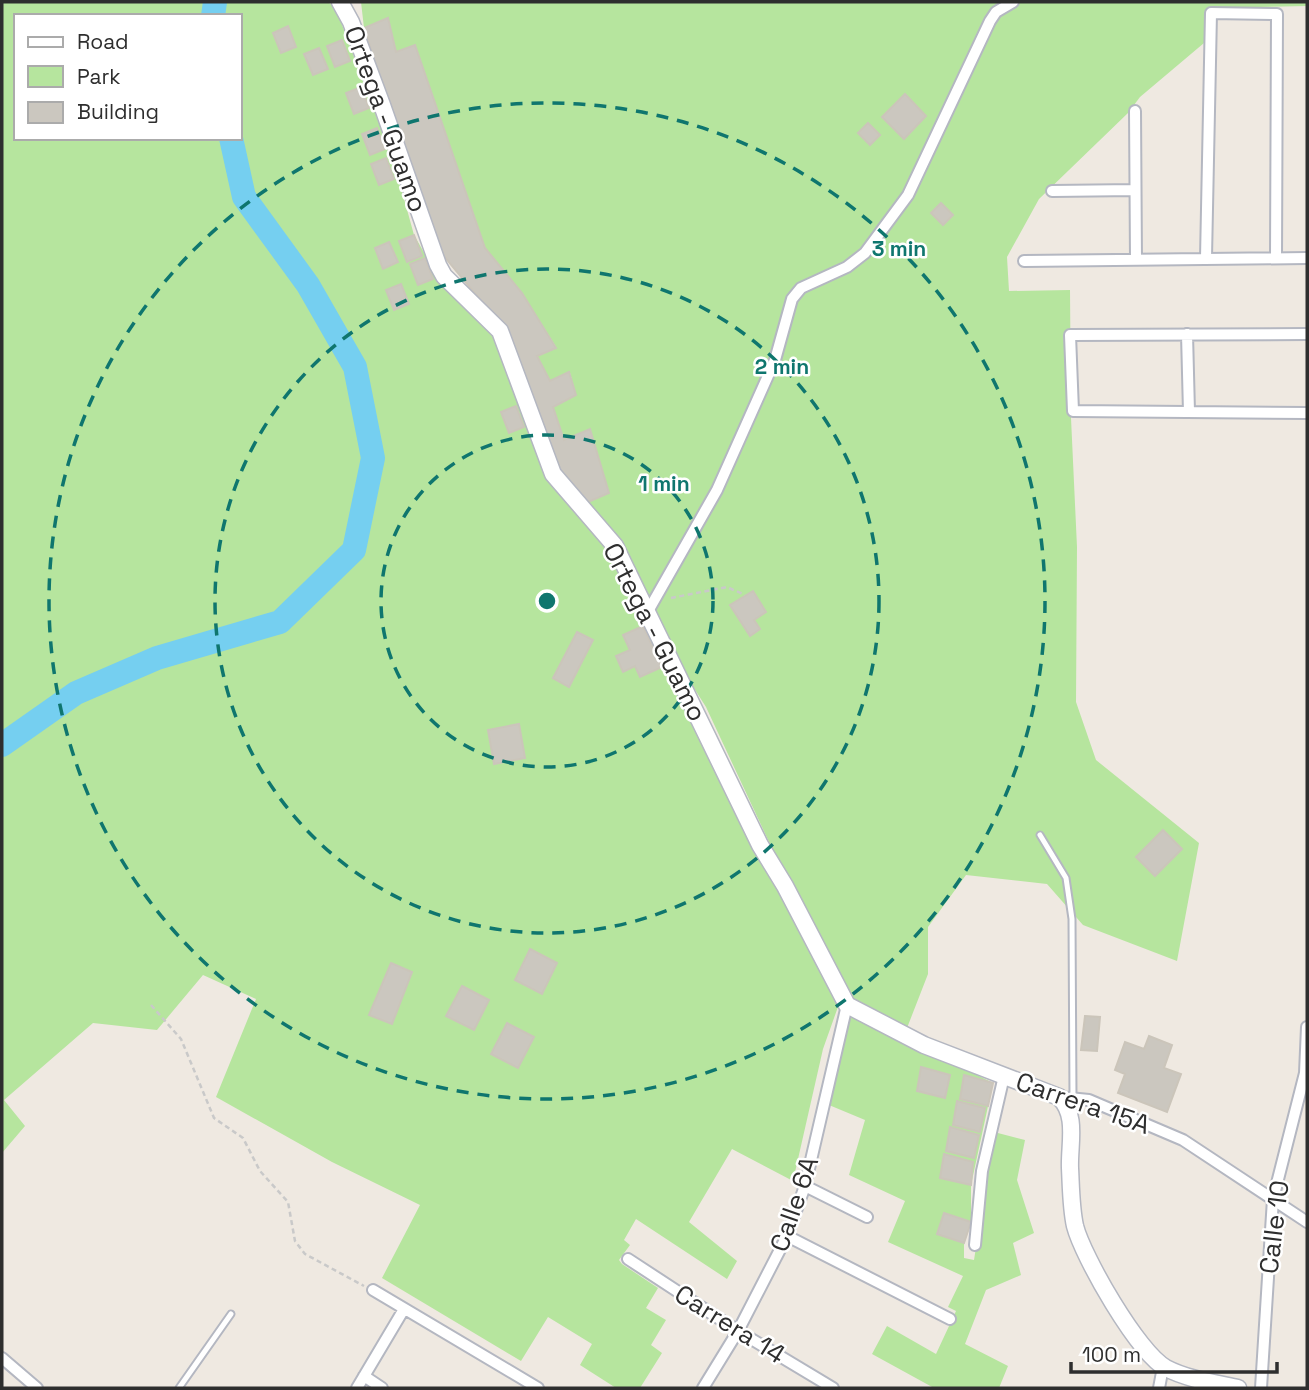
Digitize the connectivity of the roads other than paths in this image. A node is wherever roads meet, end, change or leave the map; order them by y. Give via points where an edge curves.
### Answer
1 (341, 2) edge
2 (1013, 2) edge
3 (1135, 111) dead end
4 (1135, 190) junction
5 (1052, 191) dead end
6 (1206, 258) junction
7 (1276, 258) junction
8 (1307, 258) edge
9 (1136, 259) junction
10 (1024, 261) dead end
11 (1186, 334) junction
12 (1307, 334) edge
13 (1189, 412) junction
14 (1307, 413) edge
15 (650, 608) junction
16 (1040, 835) dead end
17 (847, 1005) junction
18 (1307, 1027) edge
19 (1004, 1076) junction
20 (1066, 1097) junction
21 (1296, 1108) junction
22 (1307, 1114) edge
23 (805, 1186) junction
24 (1273, 1199) junction
25 (867, 1217) dead end
26 (1307, 1222) edge
27 (787, 1236) junction
28 (975, 1245) dead end
29 (628, 1259) dead end
30 (373, 1290) road end
31 (404, 1309) junction
32 (231, 1314) dead end
33 (950, 1319) dead end
34 (738, 1331) junction
35 (2, 1358) edge
36 (1163, 1367) junction
37 (364, 1376) junction
38 (519, 1384) edge
39 (37, 1388) edge
40 (179, 1388) edge
41 (357, 1388) edge
42 (382, 1388) edge
43 (538, 1388) edge
44 (703, 1388) edge
45 (833, 1388) edge
46 (1159, 1388) edge
47 (1238, 1388) edge
48 (1261, 1388) edge

1 - 15 street, Ortega - Guamo via 444,276 500,331 553,474 609,538
2 - 15 street via 990,21 908,195 865,253 848,267 801,288 792,299 775,360 717,490
3 - 4 street
4 - 5 street
4 - 9 street
6 - 7 street
6 - 7 street via 1211,13 1277,14
6 - 9 street
7 - 8 street
9 - 10 street
11 - 12 street
11 - 13 street
11 - 13 street via 1070,335 1073,411
13 - 14 street
15 - 17 street, Ortega - Guamo via 760,845
16 - 20 lane via 1066,878 1072,919
17 - 19 street, Carrera 15A via 925,1045
17 - 23 street, Calle 6A
18 - 21 street, Calle 10 via 1305,1073
19 - 20 street, Carrera 15A
19 - 28 street via 982,1171
20 - 24 street, Carrera 15A via 1089,1100 1183,1140
20 - 36 street via 1076,1230 1111,1299 1136,1338
21 - 22 street
21 - 24 street, Calle 10
23 - 25 street
23 - 27 street, Calle 6A
24 - 26 street, Carrera 15A
24 - 48 street, Calle 10
27 - 33 street
27 - 34 street, Calle 6A
29 - 34 street, Carrera 14
30 - 31 street
31 - 37 street
31 - 38 street
32 - 40 lane
34 - 44 street, Calle 6A
34 - 45 street, Carrera 14
35 - 39 street
36 - 46 street
36 - 47 street
37 - 41 street
37 - 42 street
38 - 43 street

